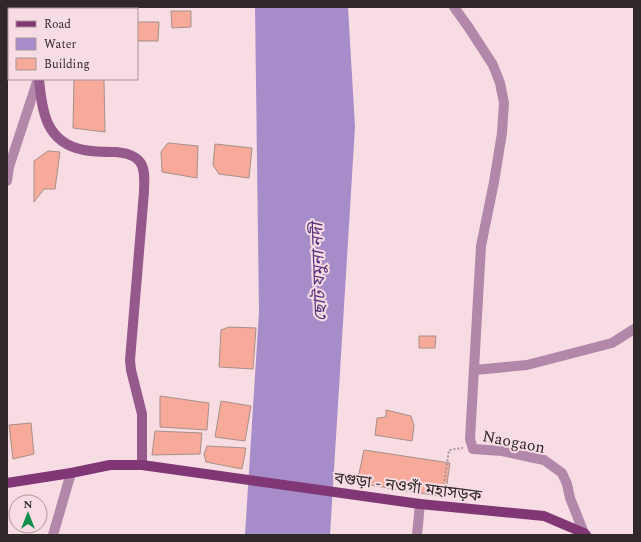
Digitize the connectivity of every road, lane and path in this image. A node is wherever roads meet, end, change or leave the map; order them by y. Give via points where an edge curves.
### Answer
1 (454, 7) edge
2 (38, 80) edge
3 (38, 80) edge
4 (9, 162) edge
5 (7, 181) edge
6 (634, 329) edge
7 (474, 370) junction
8 (472, 446) junction
9 (142, 465) junction
10 (71, 474) junction
11 (7, 483) edge
12 (420, 504) junction
13 (441, 506) junction
14 (585, 534) edge
15 (53, 535) edge
16 (417, 535) edge

1 - 7 street, Naogaon via 493,65 504,103 497,168 482,246
2 - 4 street
3 - 9 main road via 46,118 54,134 65,144 84,150 124,153 135,157 144,169 130,360 142,414
4 - 5 street
6 - 7 street via 612,344 527,364
7 - 8 street, Naogaon via 470,438
8 - 13 path via 449,450
8 - 14 street, Naogaon via 473,449 502,451 544,460 562,473
9 - 10 main road, বগুড়া - নওগাঁ মহাসড়ক via 110,465
9 - 12 main road, বগুড়া - নওগাঁ মহাসড়ক
10 - 11 main road
10 - 15 street
12 - 13 main road, বগুড়া - নওগাঁ মহাসড়ক
12 - 16 street
13 - 14 main road, বগুড়া - নওগাঁ মহাসড়ক via 544,516

